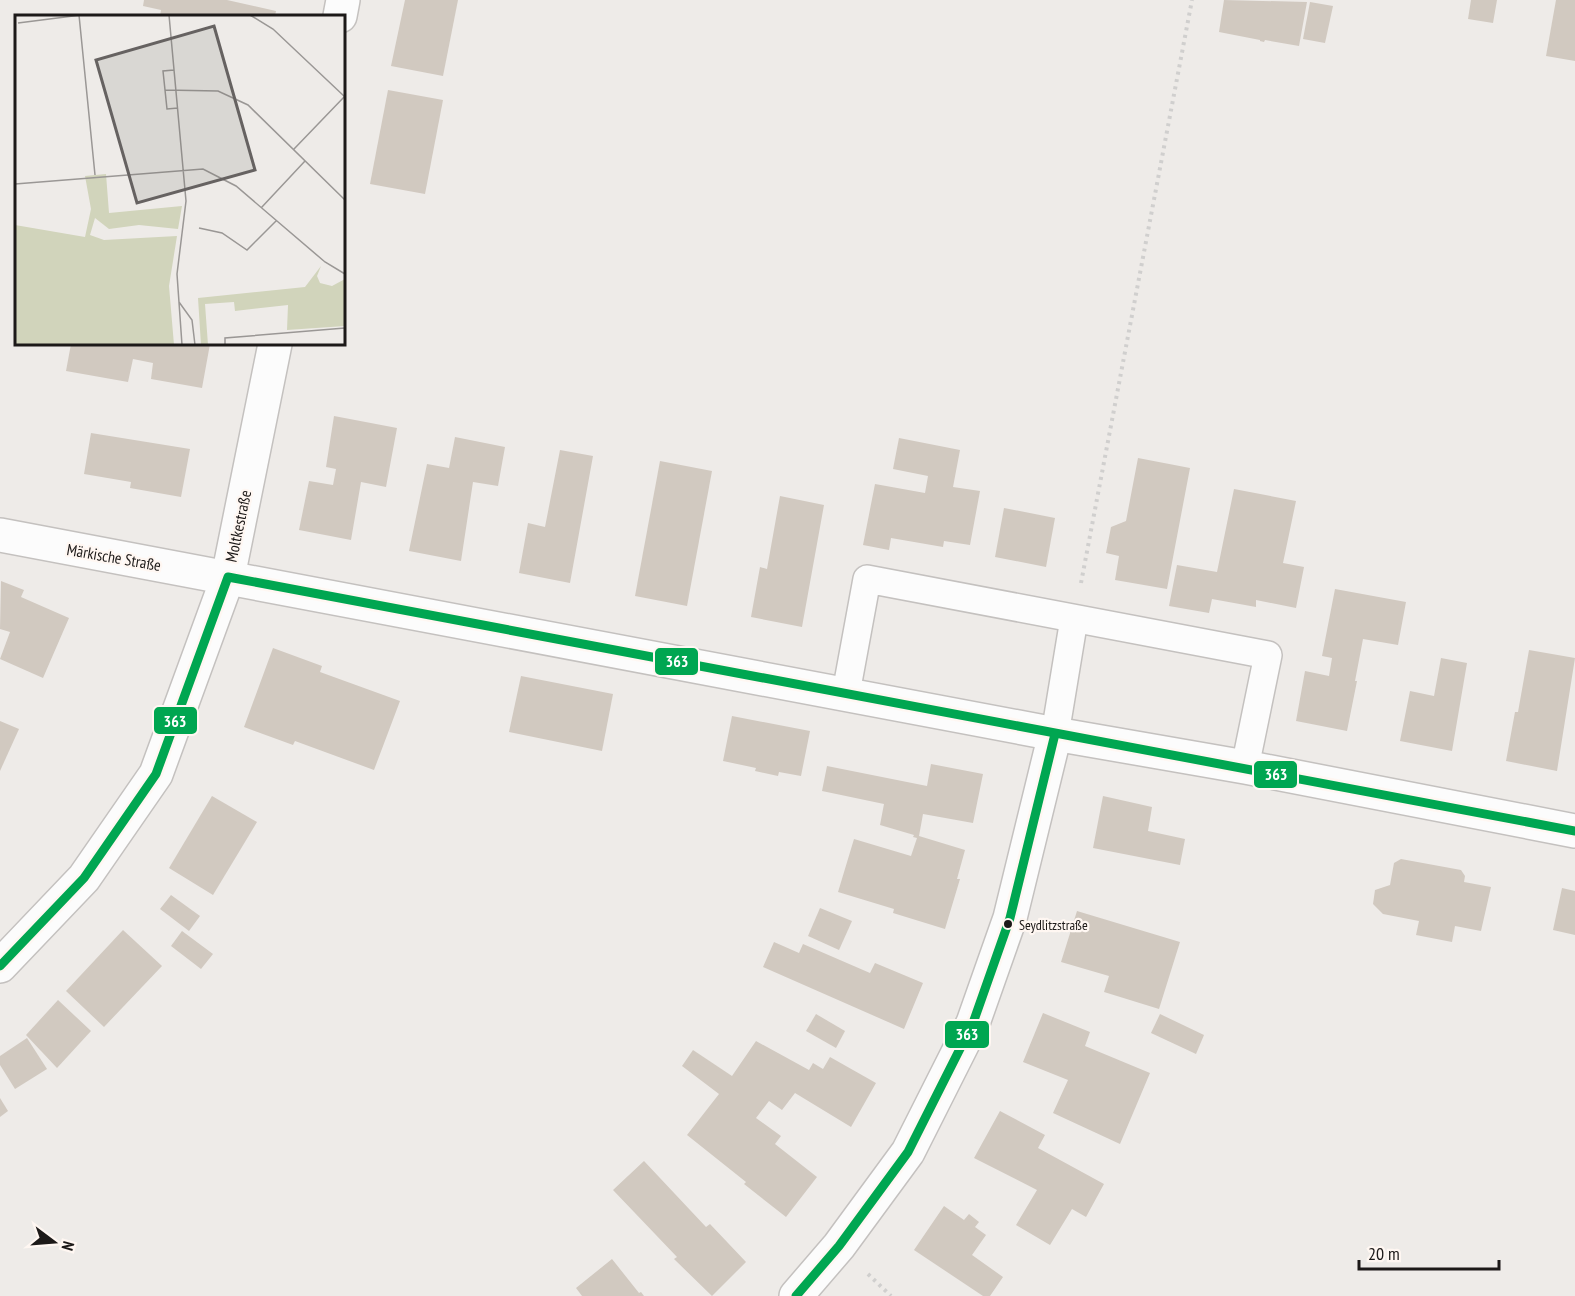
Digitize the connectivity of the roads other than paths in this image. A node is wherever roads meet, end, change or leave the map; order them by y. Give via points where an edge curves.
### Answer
1 (343, 0) edge
2 (340, 15) edge
3 (275, 345) edge
4 (0, 536) edge
5 (228, 577) junction
6 (1074, 619) junction
7 (846, 693) junction
8 (1055, 734) junction
9 (1245, 767) junction
10 (1575, 831) edge
11 (0, 966) edge
12 (796, 1296) edge

1 - 2 street
3 - 5 street, Moltkestraße
4 - 5 street, Märkische Straße
5 - 7 street
5 - 11 street, Moltkestraße via 156,774 84,878
6 - 7 lane via 867,579
6 - 8 lane
6 - 9 lane via 1268,655
7 - 8 street
8 - 9 street
8 - 12 street via 1010,918 972,1023 908,1152 839,1246
9 - 10 street

